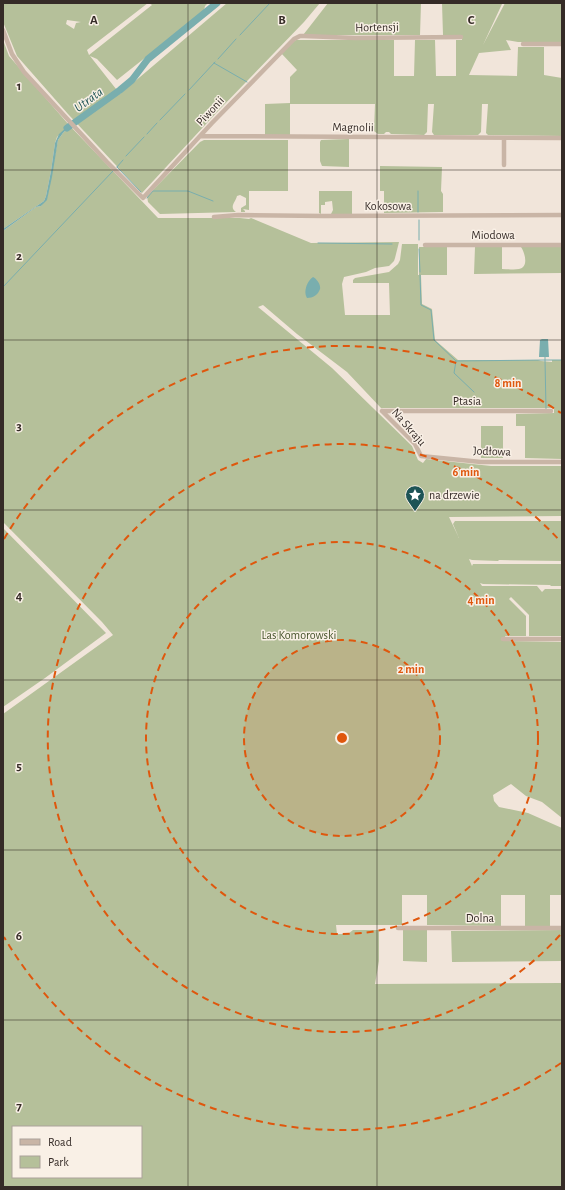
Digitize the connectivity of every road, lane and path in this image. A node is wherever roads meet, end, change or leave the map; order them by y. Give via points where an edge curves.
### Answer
1 (3, 30) edge
2 (461, 37) dead end
3 (294, 39) joint
4 (523, 44) dead end
5 (562, 44) edge
6 (201, 136) junction
7 (504, 138) junction
8 (562, 138) edge
9 (504, 165) dead end
10 (562, 215) edge
11 (214, 217) dead end
12 (425, 245) dead end
13 (562, 245) edge
14 (382, 411) joint
15 (552, 411) dead end
16 (421, 456) joint
17 (562, 462) edge
18 (503, 639) dead end
19 (562, 639) edge
20 (398, 928) dead end
21 (562, 928) edge

1 - 6 street, Piwonii via 19,65 106,162 143,198
2 - 3 street, Hortensji via 304,36
3 - 6 street, Piwonii
4 - 5 street
6 - 7 street, Magnolii
7 - 8 street, Magnolii
7 - 9 street
10 - 11 street, Kokosowa
12 - 13 street, Miodowa
14 - 15 street, Ptasia
14 - 16 street, Na Skraju via 415,444
16 - 17 street, Jodłowa via 481,462
18 - 19 street
20 - 21 street, Dolna

